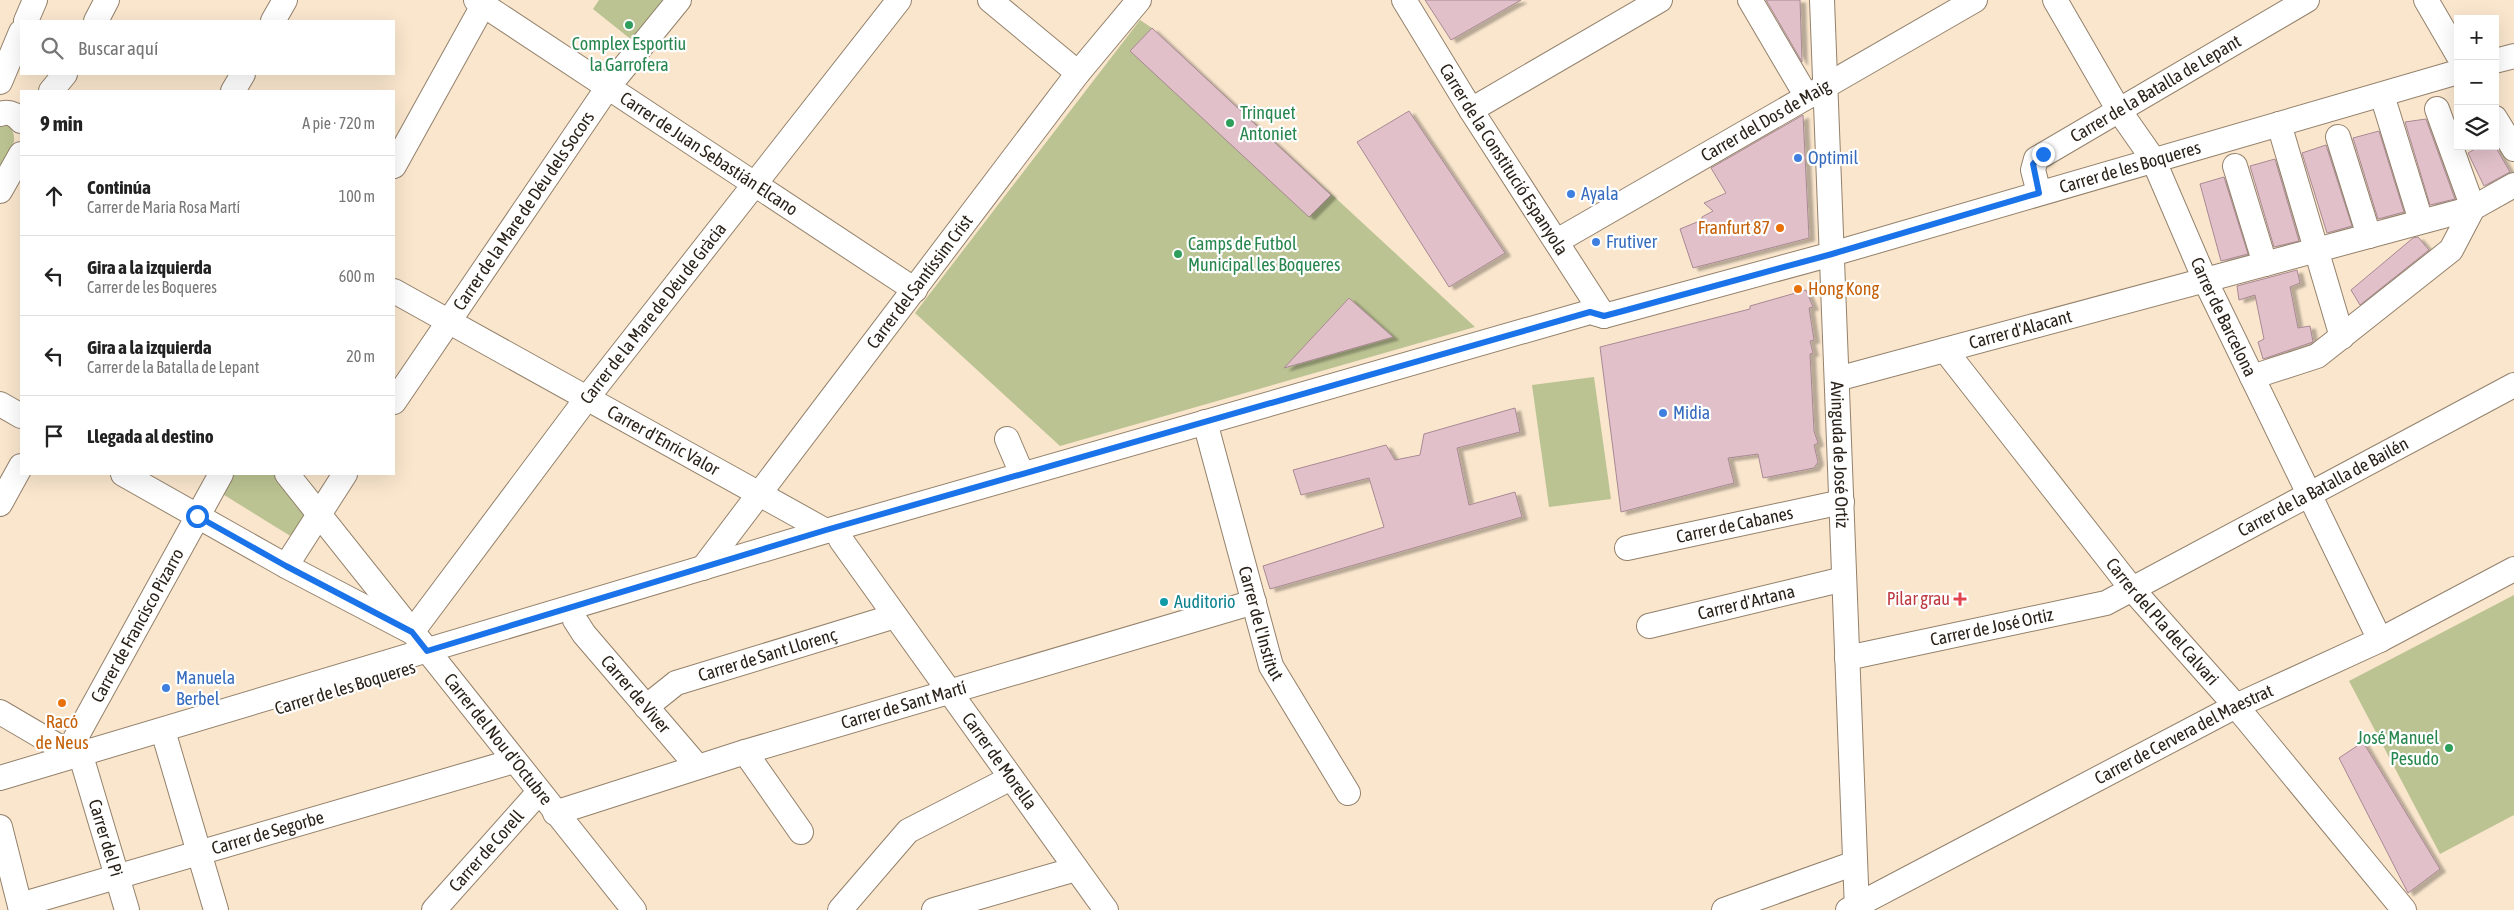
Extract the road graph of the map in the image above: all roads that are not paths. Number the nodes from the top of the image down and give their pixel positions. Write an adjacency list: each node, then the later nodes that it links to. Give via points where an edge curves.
1 (35, 0): 17 (street)
2 (107, 0): 18 (street)
3 (285, 0): 19 (street)
4 (679, 0): 30 (street, Carrer de la Mare de Déu dels Socors)
5 (899, 0): 48 (street, Carrer de la Mare de Déu de Gràcia)
6 (990, 0): 24 (street)
7 (1140, 0): 24 (street, Carrer del Santíssim Crist)
8 (1404, 0): 38 (street, Carrer de la Constitució Espanyola)
9 (1660, 0): 38 (street)
10 (1750, 0): 34 (street)
11 (1822, 0): 34 (street, Avinguda de José Ortiz)
12 (1975, 0): 34 (street, Carrer del Dos de Maig)
13 (2055, 0): 36 (street, Carrer de Barcelona)
14 (2307, 0): 36 (street, Carrer de la Batalla de Lepant)
15 (2426, 0): 21 (street)
16 (482, 2): 30 (street, Carrer de Juan Sebastián Elcano); 45 (street)
17 (26, 20)
18 (97, 20)
19 (274, 20)
20 (20, 34): 29 (street)
21 (2454, 48)
22 (2514, 56): 23 (street)
23 (2499, 60)
24 (1078, 73): 59 (street, Carrer del Santíssim Crist)
25 (2454, 73): 35 (street, Carrer de les Boqueres)
26 (65, 75): 31 (street)
27 (66, 75): 32 (street)
28 (242, 75): 33 (street)
29 (0, 82)
30 (608, 88): 48 (street, Carrer de Juan Sebastián Elcano); 62 (street, Carrer de la Mare de Déu dels Socors)
31 (52, 90)
32 (63, 90)
33 (234, 90)
34 (1816, 92): 54 (street, Carrer del Dos de Maig); 56 (street, Avinguda de José Ortiz)
35 (2382, 95): 39 (street, Carrer de les Boqueres); 52 (street)
36 (2118, 109): 44 (street, Carrer de Barcelona); 50 (street, Carrer de la Batalla de Lepant, via 2036,159 2032,170)
37 (2437, 109): 51 (street)
38 (1471, 110): 54 (street, Carrer de la Constitució Espanyola)
39 (2279, 124): 44 (street, Carrer de les Boqueres); 55 (street)
40 (2499, 125): 42 (street)
41 (2338, 137): 53 (street)
42 (2514, 149)
43 (20, 156): 47 (street)
44 (2153, 159): 50 (street, Carrer de les Boqueres); 58 (street, Carrer de Barcelona)
45 (395, 164)
46 (2235, 166): 57 (street)
47 (2, 184)
48 (755, 184): 59 (street, Carrer de Juan Sebastián Elcano); 68 (street, Carrer de la Mare de Déu de Gràcia)
49 (2514, 185): 51 (street)
50 (2039, 193): 56 (street, Carrer de les Boqueres)
51 (2473, 208): 52 (street); 63 (street, via 2451,250)
52 (2421, 222): 53 (street)
53 (2369, 236): 55 (street)
54 (1557, 242): 61 (street, Carrer de la Constitució Espanyola)
55 (2315, 250): 57 (street); 63 (street)
56 (1832, 254): 61 (street, Carrer de les Boqueres); 66 (street, Avinguda de José Ortiz)
57 (2265, 264): 58 (street)
58 (2205, 280): 64 (street, Carrer d'Alacant); 65 (street, Carrer de Barcelona)
59 (915, 290): 80 (street, Carrer del Santíssim Crist)
60 (395, 292): 62 (street, Carrer d'Enric Valor)
61 (1604, 316): 72 (street, Carrer de les Boqueres, via 1594,326)
62 (449, 321): 68 (street, Carrer d'Enric Valor); 69 (street, Carrer de la Mare de Déu dels Socors)
63 (2342, 337): 65 (street, via 2317,356)
64 (1944, 350): 66 (street, Carrer d'Alacant); 92 (street, Carrer del Pla del Calvari)
65 (2252, 376): 81 (street, Carrer de Barcelona)
66 (1837, 380): 82 (street, Avinguda de José Ortiz)
67 (2514, 385): 81 (street, Carrer de la Batalla de Bailén)
68 (587, 398): 80 (street, Carrer d'Enric Valor); 97 (street, Carrer de la Mare de Déu de Gràcia)
69 (395, 401)
70 (0, 404): 71 (street)
71 (20, 415)
72 (1207, 430): 75 (street, Carrer de les Boqueres); 86 (street, Carrer de les Boqueres); 93 (street, Carrer de l'Institut)
73 (1007, 439): 75 (street)
74 (20, 468): 83 (street)
75 (1022, 474): 86 (street, Carrer de les Boqueres)
76 (125, 475): 85 (street)
77 (220, 475): 85 (street, Carrer de Francisco Pizarro)
78 (288, 475): 84 (street, Carrer del Nou d'Octubre)
79 (344, 475): 84 (street)
80 (761, 494): 86 (street, Carrer d'Enric Valor); 89 (street, Carrer del Santíssim Crist)
81 (2310, 494): 92 (street, Carrer de la Batalla de Bailén); 98 (street, Carrer de Barcelona)
82 (1842, 502): 87 (street, Carrer de Cabanes); 91 (street, Avinguda de José Ortiz)
83 (0, 504)
84 (318, 513): 88 (street); 97 (street, Carrer del Nou d'Octubre)
85 (197, 516): 88 (street); 107 (street, Carrer de Francisco Pizarro)
86 (833, 535): 89 (street, Carrer de les Boqueres); 94 (street, Carrer de Morella); 95 (street, Carrer de les Boqueres)
87 (1627, 548)
88 (286, 566): 97 (street)
89 (703, 568): 99 (street, Carrer de les Boqueres)
90 (2514, 568): 98 (street, Carrer de Cervera del Maestrat)
91 (1844, 579): 96 (street, Carrer d'Artana); 100 (street, Avinguda de José Ortiz)
92 (2132, 589): 100 (street, Carrer de José Ortiz, via 2106,603); 102 (street, Carrer del Pla del Calvari)
93 (1254, 602): 101 (street, Carrer de Sant Martí); 114 (street, Carrer de l'Institut, via 1271,666)
94 (895, 616): 101 (street, Carrer de Morella); 103 (street, Carrer de Sant Llorenç, via 676,683)
95 (575, 620): 99 (street, Carrer de les Boqueres); 103 (street, Carrer de Viver)
96 (1649, 626)
97 (412, 632): 99 (street, Carrer del Nou d'Octubre)
98 (2380, 640): 102 (street, Carrer de Cervera del Maestrat)
99 (431, 656): 105 (street, Carrer de les Boqueres); 107 (street, Carrer de les Boqueres); 108 (street, Carrer del Nou d'Octubre)
100 (1847, 658): 119 (street, Avinguda de José Ortiz)
101 (950, 692): 106 (street, Carrer de Sant Martí); 111 (street, Carrer de Morella)
102 (2236, 706): 123 (street, Carrer de Cervera del Maestrat); 132 (street, Carrer del Pla del Calvari)
103 (646, 707): 109 (street, Carrer de Viver)
104 (0, 712): 107 (street)
105 (166, 741): 107 (street, Carrer de les Boqueres); 118 (street)
106 (745, 752): 109 (street, Carrer de Sant Martí); 117 (street)
107 (76, 757): 110 (street, Carrer de les Boqueres); 112 (street, Carrer de les Boqueres); 121 (street, Carrer del Pi)
108 (514, 761): 113 (street, Carrer del Nou d'Octubre); 118 (street, Carrer de Segorbe)
109 (698, 766): 115 (street, Carrer de Sant Martí)
110 (0, 778)
111 (1011, 778): 120 (street, Carrer de Morella); 128 (street, via 908,831)
112 (0, 791)
113 (539, 792): 115 (street, Carrer del Nou d'Octubre); 126 (street, Carrer de Corell)
114 (1348, 793)
115 (556, 813): 127 (street, Carrer del Nou d'Octubre)
116 (0, 827): 122 (street)
117 (801, 832)
118 (199, 854): 121 (street, Carrer de Segorbe); 125 (street)
119 (1855, 863): 123 (street, Avinguda de José Ortiz); 131 (street)
120 (1076, 869): 129 (street); 130 (street, Carrer de Morella)
121 (118, 877): 122 (street, Carrer de Segorbe); 124 (street, Carrer del Pi)
122 (21, 907)
123 (1854, 909)
124 (127, 910)
125 (216, 910)
126 (434, 910)
127 (634, 910)
128 (840, 910)
129 (934, 910)
130 (1106, 910)
131 (1724, 910)
132 (2404, 910)

